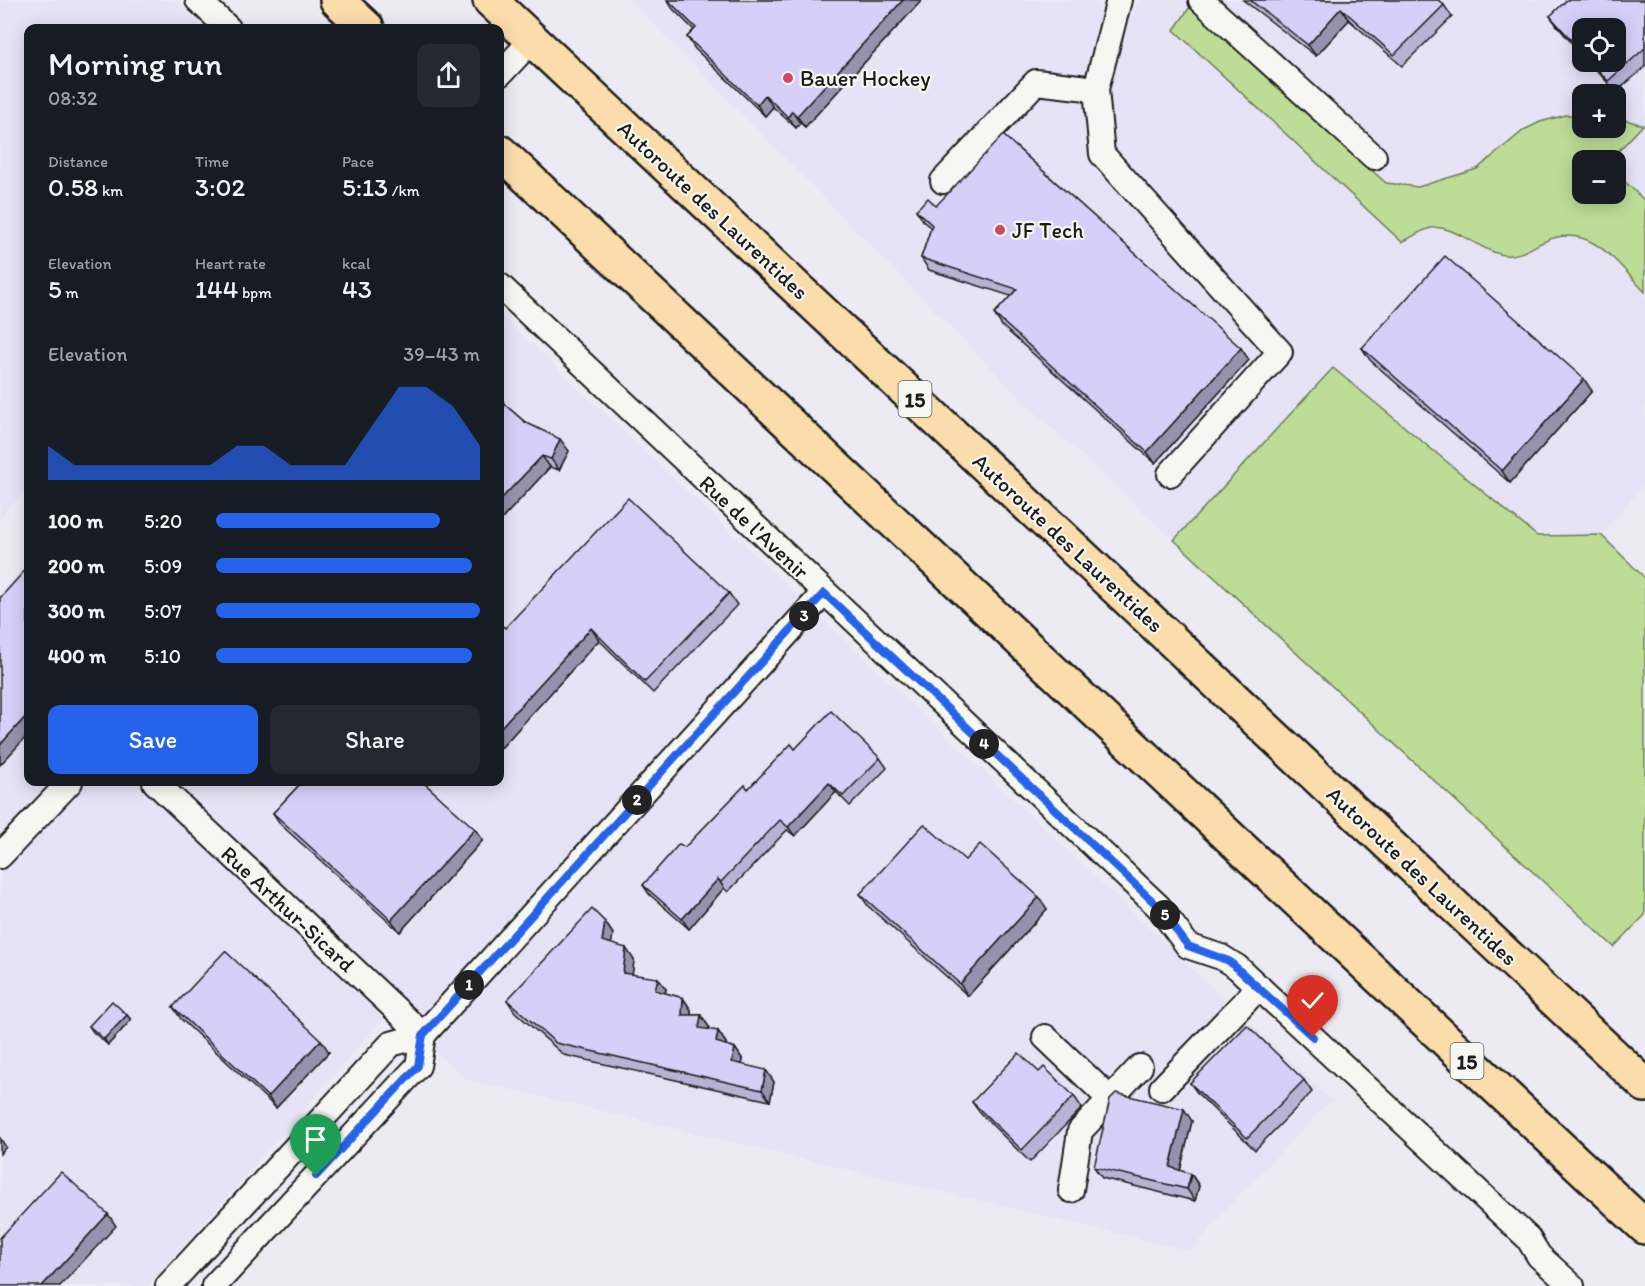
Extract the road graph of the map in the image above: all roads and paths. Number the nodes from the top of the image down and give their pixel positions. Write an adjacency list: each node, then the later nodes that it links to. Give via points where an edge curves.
1 (198, 0): 6 (street)
2 (337, 0): 7 (highway)
3 (490, 0): 8 (highway, Autoroute des Laurentides / 15)
4 (1119, 0): 10 (street)
5 (1201, 0): 12 (street)
6 (224, 24)
7 (363, 24)
8 (532, 40): 9 (street); 24 (highway, Autoroute des Laurentides / 15)
9 (504, 70)
10 (1096, 89): 13 (street, via 1036,82); 15 (street, via 1102,154 1280,352)
11 (504, 156): 28 (highway, 15)
12 (1374, 157)
13 (943, 181)
14 (504, 290): 16 (street, Rue de l'Avenir)
15 (1170, 474)
16 (824, 593): 20 (street, Rue de l'Avenir, via 1159,907 1188,946 1229,961); 21 (street)
17 (66, 786): 19 (street)
18 (160, 786): 21 (street, Rue Arthur-Sicard)
19 (0, 856)
20 (1259, 987): 25 (street); 31 (street, via 1528,1238 1539,1256)
21 (423, 1035): 29 (street, via 391,1044); 30 (street, via 418,1066)
22 (1045, 1037): 26 (street)
23 (1140, 1067): 26 (street)
24 (1645, 1085)
25 (1162, 1088)
26 (1110, 1099): 27 (street, via 1080,1131)
27 (1071, 1190)
28 (1645, 1227)
29 (168, 1286)
30 (214, 1286)
31 (1572, 1286)

